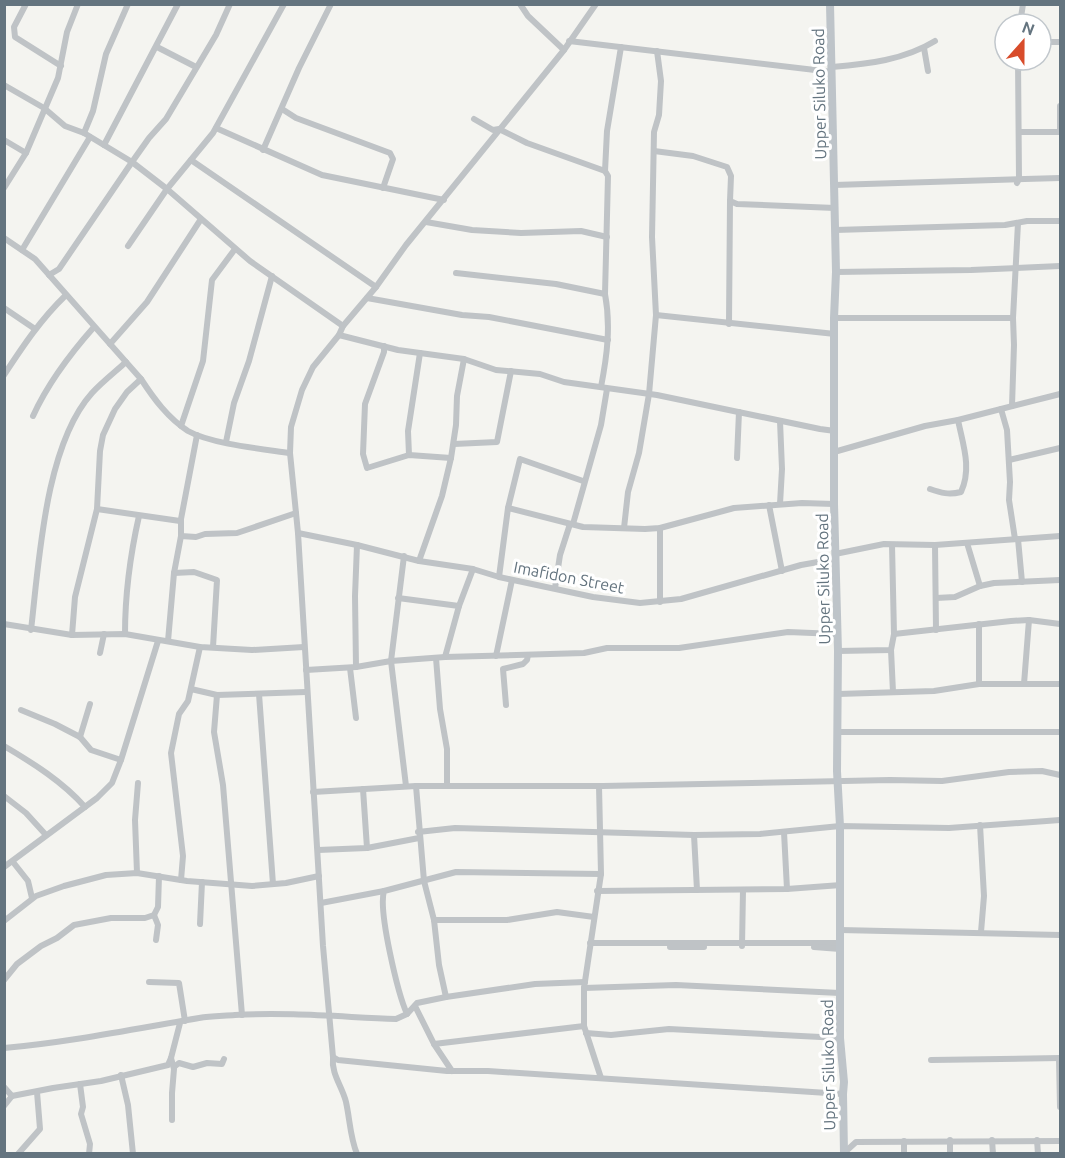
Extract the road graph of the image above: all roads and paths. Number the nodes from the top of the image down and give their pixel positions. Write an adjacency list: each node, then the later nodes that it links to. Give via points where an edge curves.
1 (26, 4): 12 (street)
2 (78, 4): 19 (street, via 67,32)
3 (128, 4): 32 (street, via 106,54)
4 (178, 4): 16 (street)
5 (230, 4): 20 (street)
6 (284, 4): 28 (street)
7 (331, 4): 35 (street)
8 (520, 4): 17 (street)
9 (596, 4): 13 (street)
10 (830, 4): 21 (main road, Upper Siluko Road)
11 (4, 30): 12 (street)
12 (13, 35): 19 (street)
13 (569, 41): 15 (street); 17 (street)
14 (934, 41): 21 (street, via 924,50)
15 (621, 46): 18 (street); 40 (street, via 607,131)
16 (157, 47): 20 (street); 34 (street)
17 (564, 50): 29 (street)
18 (657, 51): 21 (street); 36 (street, via 661,81)
19 (62, 66): 25 (street)
20 (196, 67): 39 (street, via 166,119)
21 (832, 69): 43 (main road, Upper Siluko Road)
22 (1018, 72): 30 (street)
23 (4, 85): 25 (street)
24 (1060, 106): 31 (street)
25 (44, 108): 32 (street, via 65,126); 37 (street)
26 (282, 109): 45 (street, via 296,118 390,153 393,159)
27 (474, 119): 29 (street, via 493,130)
28 (216, 128): 35 (street); 38 (street)
29 (499, 129): 40 (street); 47 (street)
30 (1020, 132): 31 (street); 42 (street)
31 (1060, 132)
32 (87, 135): 34 (street); 58 (street)
33 (4, 140): 37 (street)
34 (104, 145): 39 (street)
35 (263, 150): 45 (street, via 322,175)
36 (654, 151): 48 (street, via 693,156 727,167 731,176); 71 (street, via 652,237)
37 (26, 153): 44 (street)
38 (191, 160): 46 (street); 66 (street)
39 (132, 162): 46 (street); 64 (street, via 59,269)
40 (605, 171): 55 (street)
41 (1060, 178): 42 (street)
42 (1018, 181): 43 (street)
43 (834, 185): 49 (main road, Upper Siluko Road)
44 (4, 188)
45 (383, 188): 47 (street)
46 (167, 189): 50 (street); 57 (street)
47 (444, 200): 52 (street)
48 (730, 201): 49 (street); 74 (street)
49 (835, 208): 54 (main road, Upper Siluko Road)
50 (201, 219): 59 (street); 81 (street, via 147,302)
51 (1060, 221): 53 (street)
52 (426, 222): 55 (street, via 472,230 581,231); 66 (street)
53 (1018, 222): 54 (street); 61 (street)
54 (835, 230): 62 (main road, Upper Siluko Road)
55 (607, 237): 67 (street)
56 (4, 238): 58 (street)
57 (128, 246)
58 (22, 249): 64 (street)
59 (235, 249): 65 (street); 98 (street, via 212,280 203,361)
60 (1060, 266): 61 (street)
61 (1016, 268): 62 (street); 73 (street)
62 (836, 272): 72 (main road, Upper Siluko Road)
63 (456, 273): 67 (street, via 556,284)
64 (49, 275): 68 (street)
65 (272, 276): 75 (street); 101 (street)
66 (376, 287): 69 (street)
67 (605, 294): 80 (street)
68 (66, 295): 76 (street); 77 (street)
69 (367, 298): 75 (street); 80 (street)
70 (4, 308): 77 (street)
71 (656, 315): 74 (street); 90 (street)
72 (834, 318): 73 (street); 78 (main road, Upper Siluko Road)
73 (1013, 318): 92 (street)
74 (729, 324): 78 (street)
75 (343, 326): 79 (street)
76 (94, 327): 81 (street); 95 (street, via 69,355)
77 (35, 329): 87 (street)
78 (835, 334): 99 (main road, Upper Siluko Road)
79 (339, 335): 82 (street); 105 (street, via 313,367 302,390 291,427)
80 (608, 340): 89 (street)
81 (111, 344): 85 (street)
82 (384, 346): 83 (street); 106 (street, via 365,404 365,464 367,468)
83 (420, 354): 84 (street); 106 (street, via 408,431)
84 (464, 359): 86 (street); 102 (street)
85 (126, 363): 88 (street); 151 (street, via 91,393 66,437 49,494)
86 (511, 371): 89 (street); 102 (street, via 497,442)
87 (4, 375)
88 (141, 379): 98 (street); 116 (street, via 115,409 103,435)
89 (604, 388): 90 (street); 120 (street, via 601,425)
90 (649, 394): 94 (street); 121 (street)
91 (1060, 394): 92 (street)
92 (1012, 406): 93 (street)
93 (1001, 409): 96 (street); 109 (street)
94 (740, 412): 97 (street); 108 (street)
95 (33, 416)
96 (958, 420): 104 (street); 111 (street, via 967,460 964,485 957,493 942,494)
97 (780, 421): 99 (street); 112 (street)
98 (181, 426): 100 (street)
99 (835, 430): 104 (main road, Upper Siluko Road)
100 (197, 435): 101 (street); 119 (street)
101 (226, 442): 105 (street)
102 (453, 444): 107 (street)
103 (1060, 448): 109 (street)
104 (834, 452): 113 (main road, Upper Siluko Road)
105 (290, 453): 117 (street)
106 (409, 455): 107 (street)
107 (451, 458): 133 (street)
108 (737, 458)
109 (1009, 460): 126 (street, via 1009,500)
110 (583, 481): 115 (street, via 520,459)
111 (930, 489)
112 (780, 504): 113 (street); 114 (street)
113 (834, 504): 132 (main road, Upper Siluko Road)
114 (769, 505): 122 (street, via 714,512); 135 (street)
115 (508, 508): 120 (street); 137 (street)
116 (97, 509): 118 (street); 157 (street, via 75,597)
117 (296, 513): 123 (street); 124 (street, via 237,533)
118 (139, 516): 119 (street); 154 (street, via 125,594)
119 (180, 521): 124 (street)
120 (572, 524): 121 (street); 142 (street, via 560,555)
121 (624, 528): 122 (street)
122 (660, 528): 145 (street)
123 (298, 533): 128 (street, Imafidon Street); 162 (street)
124 (181, 536): 136 (street)
125 (1060, 536): 126 (street, Imafidon Street)
126 (1016, 539): 127 (street, Imafidon Street); 140 (street)
127 (967, 543): 130 (street, Imafidon Street); 141 (street)
128 (357, 544): 131 (street, Imafidon Street); 171 (street)
129 (892, 545): 130 (street, Imafidon Street); 132 (street, Imafidon Street, via 868,546); 156 (street)
130 (935, 545): 144 (street)
131 (404, 556): 133 (street, Imafidon Street); 143 (street)
132 (836, 556): 135 (street, Imafidon Street); 155 (main road, Upper Siluko Road)
133 (419, 561): 134 (street, Imafidon Street)
134 (473, 569): 137 (street, Imafidon Street); 146 (street)
135 (782, 571): 145 (street, Imafidon Street)
136 (174, 573): 159 (street); 160 (street, via 194,572 217,580)
137 (499, 577): 138 (street, Imafidon Street)
138 (512, 580): 142 (street, Imafidon Street); 167 (street)
139 (1060, 580): 140 (street)
140 (1022, 582): 141 (street)
141 (980, 586): 144 (street, via 955,597)
142 (555, 588): 145 (street, Imafidon Street, via 593,597)
143 (398, 598): 146 (street); 170 (street)
144 (936, 598): 152 (street)
145 (660, 602)
146 (459, 606): 168 (street)
147 (1029, 620): 149 (street); 150 (street); 174 (street)
148 (4, 624): 151 (street)
149 (979, 624): 152 (street); 173 (street)
150 (1060, 624)
151 (31, 630): 157 (street)
152 (936, 630): 156 (street)
153 (104, 634): 154 (street); 157 (street); 165 (street)
154 (125, 634): 158 (street)
155 (837, 634): 164 (main road, Upper Siluko Road); 166 (street, via 788,632 687,648 607,648)
156 (894, 634): 163 (street)
157 (72, 635)
158 (158, 641): 159 (street); 190 (street)
159 (168, 641): 161 (street)
160 (213, 646): 161 (street); 162 (street, via 252,650)
161 (200, 647): 176 (street)
162 (304, 647): 172 (street)
163 (891, 650): 164 (street); 178 (street)
164 (838, 651): 181 (main road, Upper Siluko Road)
165 (100, 654)
166 (528, 655): 167 (street); 183 (street, via 524,664 503,669)
167 (496, 656): 168 (street)
168 (445, 657): 169 (street)
169 (436, 658): 170 (street); 196 (street, via 447,749)
170 (391, 661): 171 (street); 194 (street)
171 (353, 668): 172 (street); 185 (street)
172 (306, 670): 177 (street)
173 (979, 684): 174 (street); 178 (street)
174 (1024, 684): 175 (street)
175 (1060, 684)
176 (191, 689): 179 (street); 219 (street, via 179,714 171,753 183,856)
177 (306, 692): 180 (street); 199 (street)
178 (893, 692): 181 (street)
179 (217, 694): 180 (street); 222 (street, via 214,732 223,785)
180 (259, 694): 223 (street)
181 (838, 694): 186 (main road, Upper Siluko Road)
182 (90, 704): 188 (street)
183 (506, 705)
184 (21, 710): 188 (street)
185 (356, 718)
186 (838, 732): 187 (street); 192 (main road, Upper Siluko Road)
187 (1060, 732)
188 (80, 737): 190 (street, via 91,750)
189 (4, 746): 201 (street, via 58,782)
190 (122, 760): 201 (street, via 108,788)
191 (1060, 775): 192 (street, via 1009,771 942,781)
192 (837, 781): 197 (street); 204 (main road, Upper Siluko Road)
193 (138, 783): 214 (street)
194 (406, 786): 195 (street); 198 (street)
195 (416, 786): 196 (street); 208 (street)
196 (447, 786): 197 (street)
197 (599, 786): 205 (street)
198 (363, 789): 199 (street); 210 (street)
199 (313, 792): 211 (street)
200 (4, 796): 207 (street)
201 (85, 807): 207 (street)
202 (1060, 820): 203 (street)
203 (980, 825): 204 (street); 239 (street, via 984,896)
204 (840, 826): 206 (street); 224 (main road, Upper Siluko Road)
205 (600, 831): 208 (street, via 455,828); 209 (street); 215 (street)
206 (784, 832): 209 (street); 225 (street)
207 (46, 835): 212 (street)
208 (419, 835): 210 (street); 220 (street)
209 (694, 835): 226 (street)
210 (367, 848): 211 (street)
211 (318, 850): 217 (street)
212 (12, 862): 213 (street); 218 (street)
213 (4, 867)
214 (137, 873): 216 (street); 230 (street, via 106,875)
215 (601, 874): 220 (street, via 456,872); 229 (street)
216 (159, 876): 219 (street); 233 (street)
217 (319, 876): 223 (street); 232 (street)
218 (26, 879): 230 (street); 231 (street)
219 (181, 880): 221 (street)
220 (424, 881): 228 (street); 235 (street)
221 (202, 882): 222 (street); 237 (street)
222 (230, 884): 223 (street); 254 (street)
223 (273, 884)
224 (841, 885): 225 (street); 238 (main road, Upper Siluko Road)
225 (787, 889): 227 (street)
226 (697, 890): 227 (street); 229 (street)
227 (744, 890): 243 (street)
228 (384, 891): 232 (street); 253 (street, via 388,940 398,992)
229 (597, 891): 234 (street)
230 (45, 893): 231 (street)
231 (32, 898): 236 (street)
232 (321, 903): 252 (street)
233 (154, 915): 241 (street, via 158,925); 246 (street, via 74,925 17,964)
234 (594, 917): 235 (street, via 557,912 507,920); 242 (street)
235 (434, 920): 250 (street)
236 (4, 921)
237 (200, 924)
238 (840, 930): 239 (street); 245 (main road, Upper Siluko Road)
239 (981, 932): 240 (street)
240 (1060, 935)
241 (156, 940)
242 (590, 943): 243 (street); 248 (street)
243 (743, 944): 244 (street); 245 (street)
244 (656, 946)
245 (840, 946): 249 (main road, Upper Siluko Road)
246 (4, 980)
247 (149, 982): 255 (street, via 179,983)
248 (584, 985): 249 (street); 250 (street, via 535,984); 256 (street)
249 (840, 993): 257 (main road, Upper Siluko Road)
250 (446, 997): 251 (street)
251 (415, 1006): 253 (street); 258 (street)
252 (328, 1014): 253 (street, via 396,1019); 254 (street); 260 (street)
253 (407, 1014)
254 (242, 1015): 255 (street, via 199,1017)
255 (183, 1022): 259 (street); 261 (street)
256 (585, 1029): 257 (street, via 611,1035 669,1029); 258 (street); 268 (street)
257 (840, 1038): 272 (main road, Upper Siluko Road)
258 (434, 1044): 266 (street)
259 (4, 1048)
260 (333, 1057): 266 (street); 288 (street)
261 (171, 1058): 265 (street); 267 (street, via 164,1066)
262 (1060, 1058): 264 (street); 275 (street)
263 (224, 1059): 265 (street, via 222,1064 193,1067 179,1063)
264 (931, 1060)
265 (174, 1068): 276 (street)
266 (452, 1071): 268 (street)
267 (121, 1075): 269 (street); 287 (street)
268 (601, 1078): 272 (street)
269 (80, 1084): 271 (street); 286 (street)
270 (4, 1087): 273 (street)
271 (38, 1092): 273 (street); 285 (street, via 40,1130)
272 (843, 1094): 277 (main road, Upper Siluko Road)
273 (12, 1096): 274 (street)
274 (4, 1106)
275 (1060, 1107)
276 (172, 1120)
277 (844, 1132): 283 (street); 284 (main road, Upper Siluko Road)
278 (950, 1140): 279 (street); 281 (street); 290 (street)
279 (992, 1140): 280 (street); 291 (street)
280 (1037, 1140): 282 (street); 292 (street)
281 (904, 1141): 283 (street); 289 (street)
282 (1060, 1141)
283 (856, 1142): 284 (street)
284 (844, 1153)
285 (18, 1154)
286 (89, 1154)
287 (133, 1154)
288 (357, 1154)
289 (904, 1154)
290 (950, 1154)
291 (993, 1154)
292 (1038, 1154)

